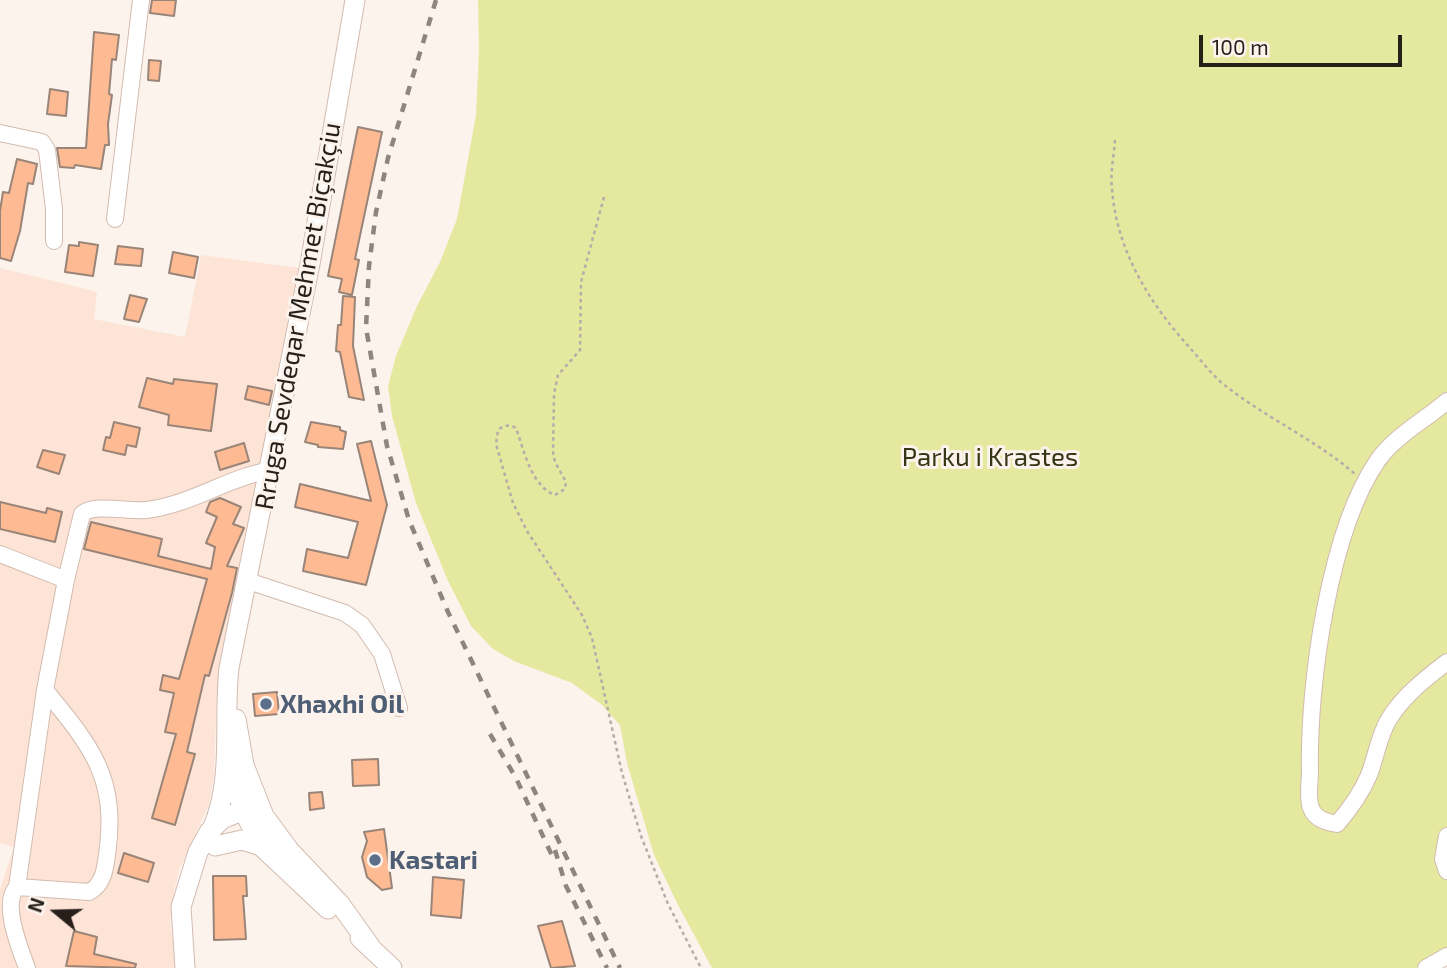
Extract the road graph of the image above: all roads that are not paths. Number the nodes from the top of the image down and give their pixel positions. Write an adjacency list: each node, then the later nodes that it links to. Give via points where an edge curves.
1 (141, 0): 4 (street)
2 (355, 0): 7 (main road, Rruga Sevdeqar Mehmet Biçakçiu)
3 (0, 134): 5 (street, via 42,142 47,150)
4 (115, 219)
5 (54, 241)
6 (1447, 401): 12 (street, via 1379,459 1346,526 1314,684 1311,808 1321,820 1336,824 1350,810 1369,775 1388,720 1403,700)
7 (270, 470): 9 (street, via 162,508 88,509 79,520); 10 (main road, Rruga Sevdeqar Mehmet Biçakçiu)
8 (0, 554): 9 (street)
9 (66, 579): 13 (street)
10 (248, 581): 11 (main road, Rruga Sevdeqar Mehmet Biçakçiu); 14 (street, via 345,613 362,625 382,654)
11 (237, 631): 15 (main road, via 226,693); 16 (main road, via 235,718)
12 (1447, 662)
13 (45, 690): 21 (street); 21 (street, via 83,735 106,783 111,825 108,847 103,877 89,892)
14 (399, 708)
15 (226, 740): 16 (main road, via 231,769); 17 (main road, via 225,784)
16 (253, 813): 17 (main road, via 222,819); 19 (main road); 22 (main road, via 340,904)
17 (214, 836): 19 (main road, via 261,846); 25 (main road, via 198,852 181,907)
18 (1447, 836): 20 (street, via 1443,859)
19 (271, 856): 22 (main road)
20 (1447, 871)
21 (17, 887): 24 (street, via 10,903)
22 (370, 946): 26 (main road)
23 (1447, 956): 27 (street)
24 (27, 968)
25 (185, 968)
26 (392, 968)
27 (1426, 968)

